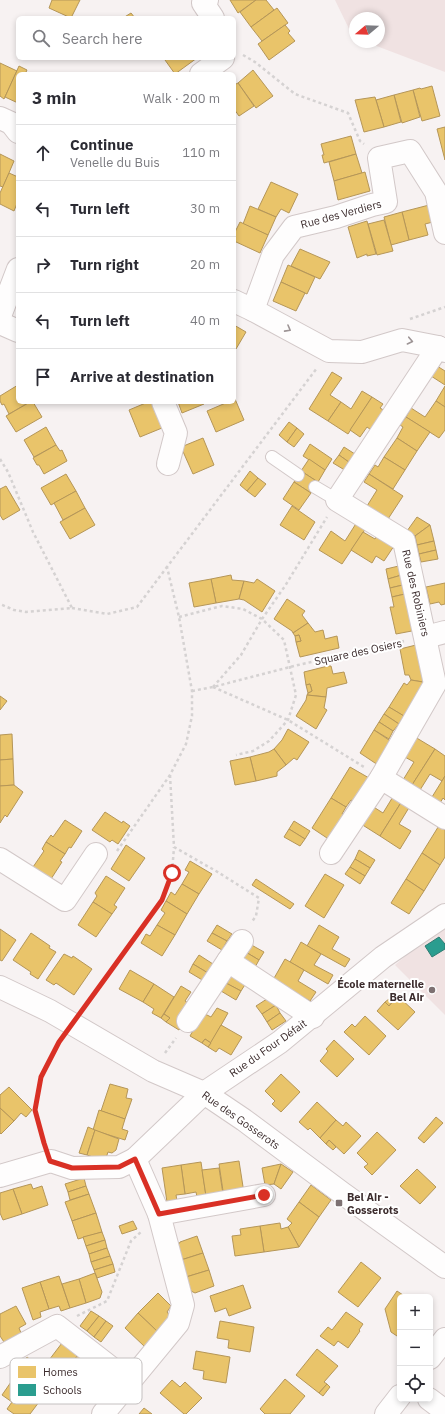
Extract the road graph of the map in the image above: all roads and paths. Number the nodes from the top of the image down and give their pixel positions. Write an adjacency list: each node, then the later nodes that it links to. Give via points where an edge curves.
1 (207, 0): 2 (street, via 203,3)
2 (212, 16)
3 (236, 57): 8 (path, via 255,62 295,94 348,113 360,141)
4 (224, 60): 5 (street)
5 (204, 72)
6 (0, 118): 7 (street, via 11,123)
7 (16, 129)
8 (379, 158): 9 (street, via 410,151 436,192); 13 (street, Rue des Verdiers, via 386,202 294,227 273,255)
9 (445, 233)
10 (16, 274): 14 (street)
11 (236, 302): 13 (street)
12 (445, 307): 15 (path)
13 (253, 310): 19 (street, one-way to 19)
14 (0, 316)
15 (404, 321)
16 (0, 323): 17 (street)
17 (16, 330)
18 (441, 349): 19 (street, one-way to 18, via 362,352 402,340); 26 (street)
19 (329, 351): 27 (path)
20 (164, 404): 23 (street, via 176,433)
21 (272, 457): 24 (lane)
22 (0, 459): 29 (path, via 8,472 32,532)
23 (168, 464)
24 (298, 475)
25 (314, 487): 26 (lane)
26 (337, 500): 31 (path); 32 (street, Rue des Robiniers, via 404,541)
27 (167, 567): 29 (path, via 137,608 107,614); 30 (path)
28 (0, 604): 29 (path, via 26,612)
29 (72, 608)
30 (179, 617): 31 (path, via 222,606 243,609); 35 (path)
31 (262, 619): 33 (path, via 284,640); 34 (path, via 241,655)
32 (435, 634): 33 (path, Square des Osiers); 39 (street, Rue des Robiniers, via 435,684)
33 (291, 667): 34 (path, Square des Osiers); 36 (path, via 296,695)
34 (213, 687): 35 (path, Square des Osiers); 36 (path)
35 (192, 691): 38 (path, via 192,716 186,744)
36 (288, 720): 37 (path, via 269,741 253,751); 39 (path)
37 (236, 755)
38 (170, 775): 41 (path); 43 (path, via 112,860)
39 (381, 778): 40 (street); 42 (street, Rue des Robiniers)
40 (445, 818)
41 (174, 847): 46 (path, via 259,898 256,916); 51 (path, via 172,873 162,900)
42 (331, 853)
43 (96, 854): 44 (street, via 66,900)
44 (0, 859)
45 (445, 915): 49 (street, Rue du Four Défait, via 383,957)
46 (242, 940): 47 (street)
47 (228, 961): 49 (street); 50 (street)
48 (0, 987): 51 (street, Rue des Gosserots, via 50,1011)
49 (313, 1017): 53 (street, Rue du Four Défait)
50 (188, 1021): 52 (path)
51 (71, 1025): 52 (street, Rue des Gosserots); 55 (path, via 41,1077 35,1110)
52 (153, 1071): 53 (street, Rue des Gosserots)
53 (204, 1093): 54 (street, Rue du Four Défait); 59 (street, Rue des Gosserots)
54 (135, 1159): 55 (street, Rue du Four Défait, via 119,1167 72,1168); 58 (street)
55 (50, 1161): 56 (street)
56 (0, 1176)
57 (264, 1195): 58 (street)
58 (159, 1214): 60 (path, via 131,1241 107,1300); 65 (street, via 183,1305 178,1323)
59 (445, 1267)
60 (57, 1326): 63 (street); 64 (street)
61 (445, 1339): 62 (street)
62 (433, 1354)
63 (0, 1357)
64 (98, 1358)
65 (142, 1365)
66 (397, 1400): 71 (street)
67 (432, 1402): 69 (street)
68 (111, 1404): 70 (street)
69 (445, 1411)
70 (103, 1414)
71 (386, 1414)

